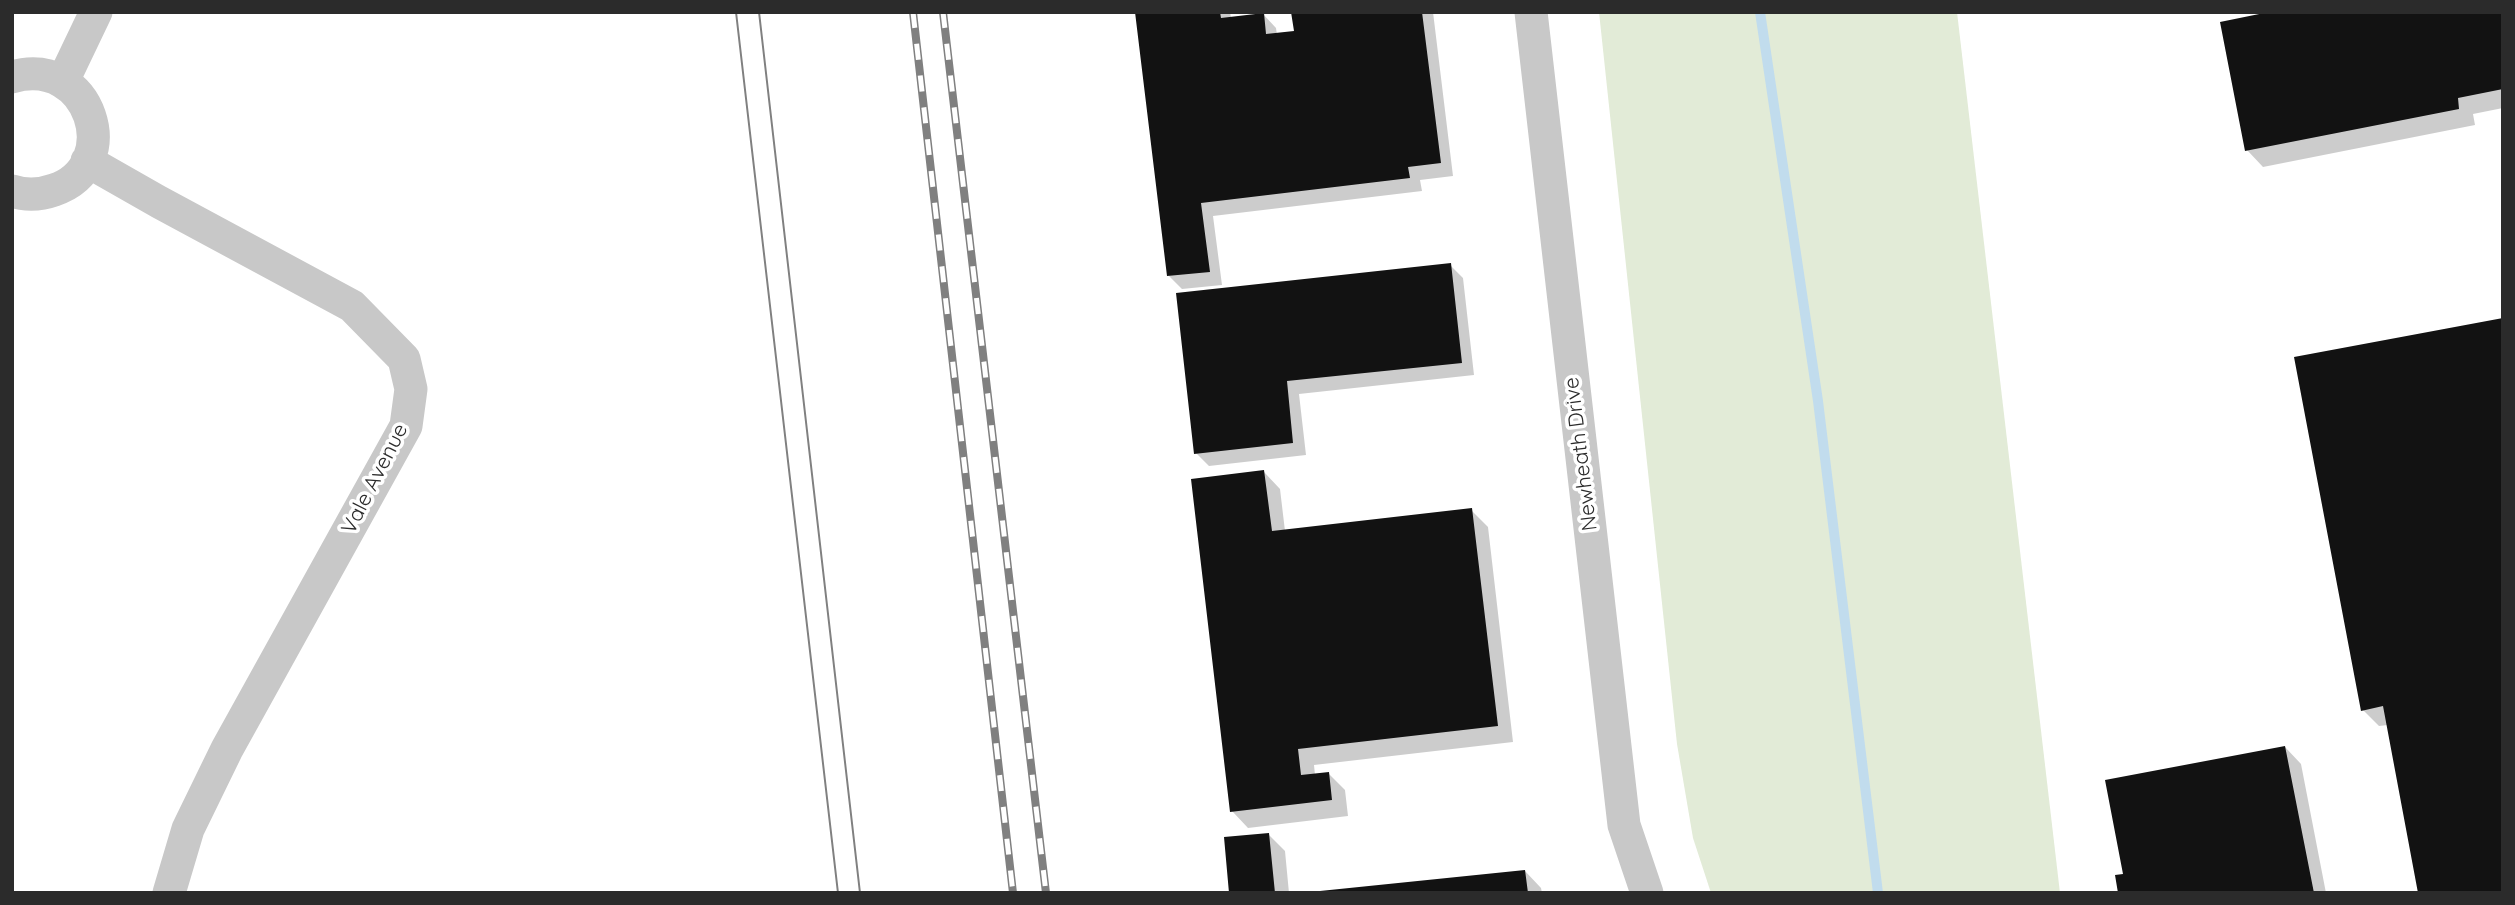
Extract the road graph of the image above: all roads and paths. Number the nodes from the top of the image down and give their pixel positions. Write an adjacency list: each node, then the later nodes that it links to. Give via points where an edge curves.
1 (96, 12): 4 (street)
2 (1531, 12): 8 (street, Newheath Drive, via 1624,825)
3 (12, 77): 4 (street, via 45,74)
4 (63, 81): 5 (street, via 88,108 93,144)
5 (87, 161): 6 (street, via 76,177 60,188 41,194); 7 (street, Vale Avenue, via 352,306 404,359 411,389 406,426 227,749 188,830)
6 (12, 191)
7 (169, 893)
8 (1647, 893)

